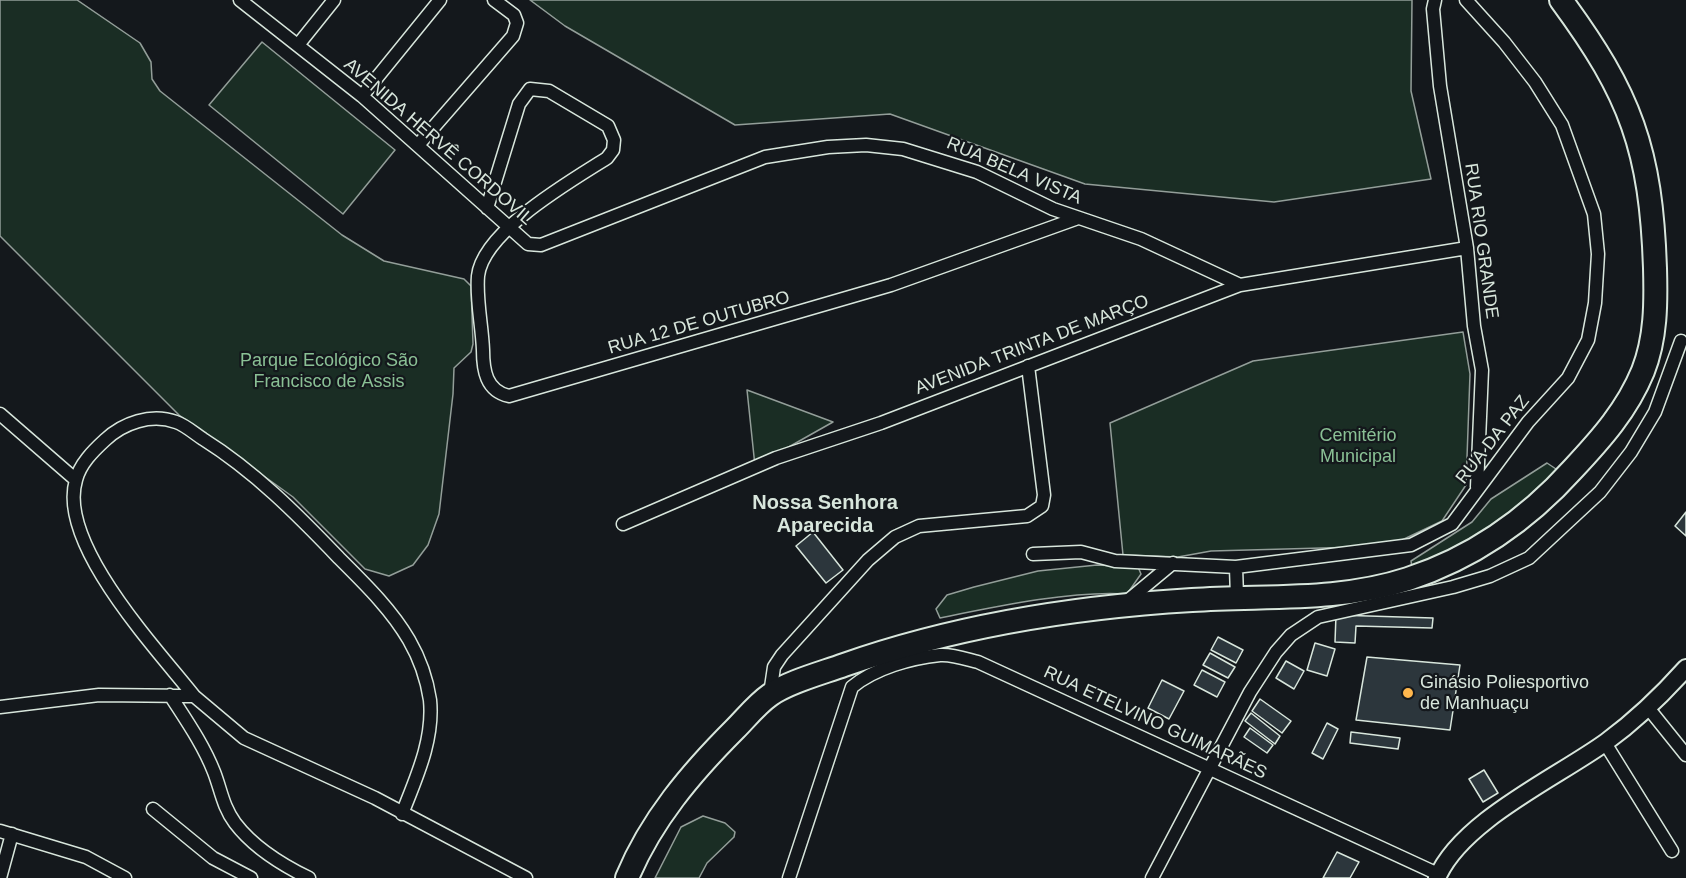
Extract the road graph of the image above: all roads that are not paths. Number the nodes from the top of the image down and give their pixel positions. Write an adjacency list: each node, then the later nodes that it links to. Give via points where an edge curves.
1 (240, 0): 8 (street, AVENIDA HERVÊ CORDOVIL)
2 (334, 0): 8 (street)
3 (440, 0): 9 (street)
4 (494, 0): 10 (street, via 518,22 513,36)
5 (1435, 0): 15 (street, RUA RIO GRANDE, via 1440,86)
6 (1466, 0): 21 (street, RUA DA PAZ, via 1516,58 1562,125 1594,214 1598,254 1588,340 1568,378 1528,422)
7 (1561, 0): 26 (highway, via 1616,82 1646,166 1653,218 1652,341 1643,370 1614,424 1550,495 1493,538)
8 (298, 45): 9 (street, AVENIDA HERVÊ CORDOVIL)
9 (362, 96): 10 (street, AVENIDA HERVÊ CORDOVIL)
10 (419, 144): 11 (street, AVENIDA HERVÊ CORDOVIL)
11 (487, 208): 13 (street, AVENIDA HERVÊ CORDOVIL); 13 (street, RUA 12 DE OUTUBRO, via 519,104 530,89 549,91 608,126 614,150 607,158)
12 (1078, 218): 13 (street, RUA 12 DE OUTUBRO, via 881,288 508,396 490,387 483,363 478,276 484,259); 14 (street, RUA BELA VISTA, via 951,162 903,148 867,145 765,157 541,245); 16 (street, RUA BELA VISTA, via 1141,239)
13 (508, 227): 14 (street, AVENIDA HERVÊ CORDOVIL)
14 (528, 244)
15 (1467, 248): 16 (street, AVENIDA TRINTA DE MARÇO); 21 (street, RUA RIO GRANDE, via 1482,370)
16 (1240, 285): 18 (street, AVENIDA TRINTA DE MARÇO)
17 (1681, 341): 26 (street, via 1655,412 1631,452 1600,492 1562,530 1529,558 1490,576)
18 (1028, 366): 22 (street, AVENIDA TRINTA DE MARÇO, via 776,458); 31 (street, via 1044,495 1042,506 1037,512 1015,518 919,526 895,537 868,560 782,655 774,667)
19 (0, 414): 20 (street)
20 (75, 480): 32 (street, via 73,509 96,569); 39 (street, via 85,460 115,431 149,417 176,422 221,450 292,509 391,612 422,667 430,727 421,765)
21 (1478, 488): 25 (street, RUA DA PAZ, via 1452,525 1411,545)
22 (623, 524)
23 (1033, 554): 24 (street, RUA DA PAZ, via 1081,552 1115,561)
24 (1173, 562): 25 (street, RUA DA PAZ); 28 (street)
25 (1236, 567): 27 (street)
26 (1401, 590): 27 (highway, via 1313,597); 37 (street, via 1318,617 1291,635 1250,692)
27 (1237, 597): 28 (highway)
28 (1123, 604): 31 (highway, via 1038,616 902,645)
29 (1686, 668): 34 (street)
30 (170, 695): 32 (street); 33 (street, via 99,695); 46 (street, via 197,737 234,822 286,867)
31 (770, 695): 48 (highway, via 672,798 639,849)
32 (194, 696): 39 (street, via 244,738)
33 (0, 707)
34 (1649, 709): 35 (street); 36 (street)
35 (1605, 743): 41 (street); 42 (street, via 1482,824 1459,844)
36 (1686, 755)
37 (1212, 767): 42 (street, RUA ETELVINO GUIMARÃES); 49 (street, RUA ETELVINO GUIMARÃES, via 978,662 942,655 888,667 865,676 852,687); 50 (street)
38 (153, 809): 45 (street, via 213,858)
39 (402, 814): 47 (street)
40 (6, 833): 43 (street); 44 (street, via 86,857)
41 (1672, 851)
42 (1437, 876)
43 (0, 878)
44 (125, 878)
45 (251, 878)
46 (309, 878)
47 (526, 878)
48 (627, 878)
49 (789, 878)
50 (1152, 878)

